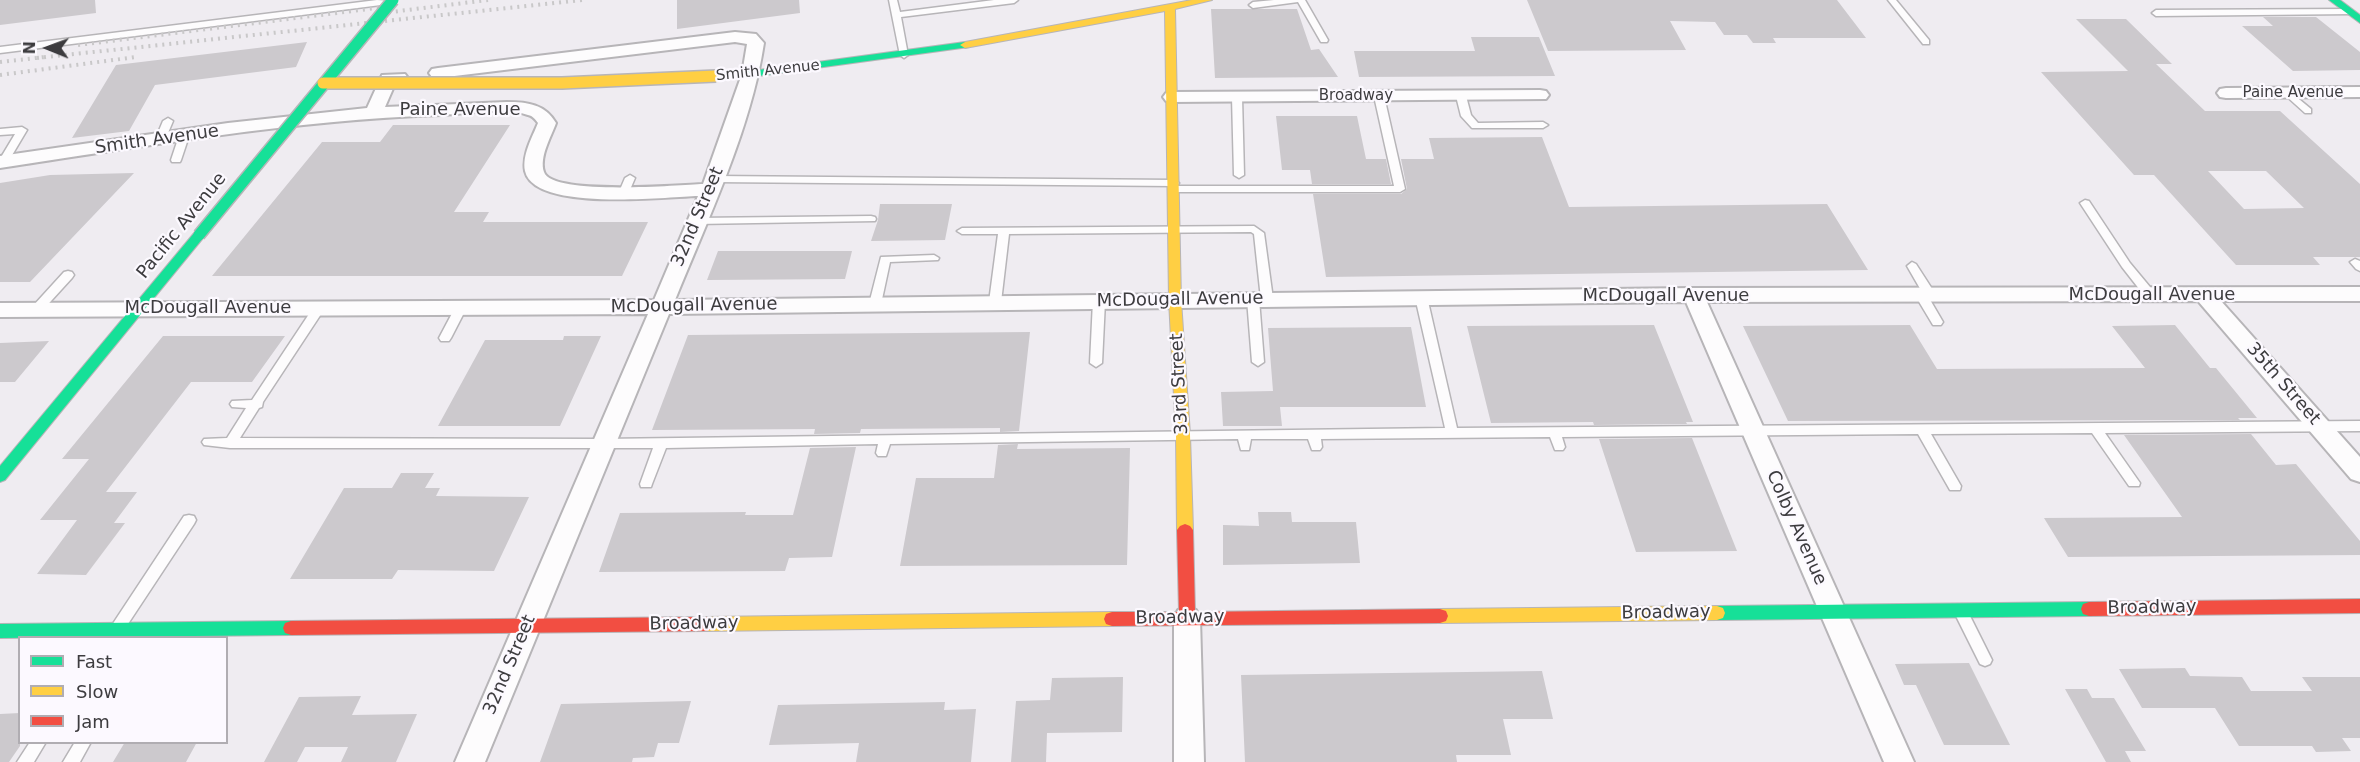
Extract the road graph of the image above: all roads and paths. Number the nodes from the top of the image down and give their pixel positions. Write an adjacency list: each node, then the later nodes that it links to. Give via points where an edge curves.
1 (393, 0): 20 (street, Pacific Avenue, bridge)
2 (399, 0): 17 (lane)
3 (893, 0): 13 (lane)
4 (1014, 0): 13 (lane)
5 (1207, 0): 10 (street, Smith Avenue)
6 (1296, 0): 11 (lane)
7 (1301, 0): 15 (lane)
8 (1892, 0): 16 (lane)
9 (2334, 0): 14 (street)
10 (1170, 3): 18 (street, Smith Avenue); 27 (street, 33rd Street)
11 (1253, 4)
12 (2156, 13): 14 (lane)
13 (896, 15): 18 (lane)
14 (2357, 18)
15 (1324, 40)
16 (1926, 42)
17 (0, 50)
18 (904, 55): 19 (street, Smith Avenue)
19 (752, 74): 20 (street, Smith Avenue, bridge, via 562,83); 30 (street, 32nd Street, via 756,43 750,38 735,37 388,79); 40 (street, 32nd Street)
20 (323, 83): 64 (street, Pacific Avenue, bridge)
21 (2360, 92): 23 (street, Paine Avenue)
22 (2226, 93): 23 (street, Paine Avenue)
23 (2288, 93): 29 (lane)
24 (1540, 95): 26 (street, Broadway)
25 (1379, 96): 26 (street, Broadway); 28 (street, Broadway); 41 (lane, via 1400,189)
26 (1461, 96): 33 (lane, via 1466,116 1475,126)
27 (1172, 97): 28 (street, Broadway); 41 (street, 33rd Street)
28 (1237, 97): 39 (lane)
29 (2308, 111)
30 (374, 112): 31 (street, Paine Avenue); 40 (street, Paine Avenue, via 518,108 535,111 547,123 534,158 535,173 542,183)
31 (314, 118): 35 (street, Smith Avenue)
32 (168, 122): 36 (lane)
33 (1543, 125)
34 (0, 132): 38 (lane, via 22,129)
35 (184, 136): 36 (street, Smith Avenue); 37 (lane)
36 (160, 140): 38 (street, Smith Avenue)
37 (176, 160)
38 (2, 162)
39 (1239, 175)
40 (712, 184): 41 (lane); 44 (street, 32nd Street)
41 (1174, 186): 45 (street, 33rd Street)
42 (2085, 203): 54 (lane)
43 (871, 219): 44 (lane)
44 (696, 221): 63 (street, 32nd Street)
45 (1175, 229): 47 (lane); 57 (lane, via 1244,228 1259,233); 58 (street, 33rd Street)
46 (962, 231): 47 (lane)
47 (1005, 231): 60 (lane)
48 (934, 258): 61 (lane, via 885,258)
49 (1912, 266): 53 (lane)
50 (68, 275): 66 (lane)
51 (2360, 294): 55 (street, McDougall Avenue)
52 (1693, 295): 53 (street, McDougall Avenue); 56 (street, McDougall Avenue); 78 (street, Colby Avenue)
53 (1925, 295): 54 (street, McDougall Avenue); 68 (lane)
54 (2151, 296): 55 (street, McDougall Avenue)
55 (2205, 296): 74 (street, 35th Street)
56 (1421, 297): 57 (street, McDougall Avenue); 80 (lane)
57 (1260, 299): 58 (street, McDougall Avenue); 70 (lane)
58 (1176, 300): 59 (street, McDougall Avenue); 81 (street, 33rd Street)
59 (1099, 301): 60 (street, McDougall Avenue); 71 (lane)
60 (995, 302): 61 (street, McDougall Avenue)
61 (875, 304): 63 (street, McDougall Avenue)
62 (461, 307): 63 (street, McDougall Avenue); 65 (street, McDougall Avenue); 69 (lane)
63 (661, 307): 85 (street, 32nd Street)
64 (140, 308): 65 (street, McDougall Avenue); 66 (street, McDougall Avenue); 88 (street, Pacific Avenue)
65 (319, 308): 73 (lane)
66 (37, 309): 67 (street, McDougall Avenue)
67 (0, 310)
68 (1936, 322)
69 (445, 338)
70 (1258, 362)
71 (1096, 363)
72 (236, 404): 73 (lane)
73 (258, 404): 83 (lane)
74 (2319, 426): 75 (lane); 76 (lane); 89 (street, 35th Street)
75 (2360, 426)
76 (2095, 428): 77 (lane); 91 (lane)
77 (1922, 430): 78 (lane); 93 (lane)
78 (1753, 431): 79 (lane); 97 (street, Colby Avenue)
79 (1555, 433): 80 (lane); 86 (lane)
80 (1452, 434): 81 (lane, via 1315,441 1244,441)
81 (1183, 435): 84 (lane, via 883,446); 98 (street, 33rd Street)
82 (208, 442): 83 (lane)
83 (230, 443): 85 (lane)
84 (661, 443): 85 (lane); 92 (lane)
85 (602, 444): 99 (street, 32nd Street)
86 (1559, 447)
87 (0, 458): 88 (lane)
88 (15, 458): 90 (street, Pacific Avenue)
89 (2360, 473)
90 (0, 476)
91 (2134, 483)
92 (646, 484)
93 (1955, 486)
94 (189, 520): 101 (lane)
95 (2360, 606): 96 (street, Broadway)
96 (1960, 610): 97 (street, Broadway); 103 (lane)
97 (1832, 611): 98 (street, Broadway); 110 (street, Colby Avenue)
98 (1187, 618): 99 (street, Broadway); 109 (street, 33rd Street)
99 (525, 627): 102 (street, Broadway); 108 (street, 32nd Street)
100 (0, 631): 101 (street, Broadway)
101 (107, 632): 102 (street, Broadway)
102 (157, 634)
103 (1985, 660)
104 (38, 744): 106 (lane)
105 (83, 744): 107 (lane)
106 (26, 762)
107 (71, 762)
108 (470, 762)
109 (1189, 762)
110 (1899, 762)

